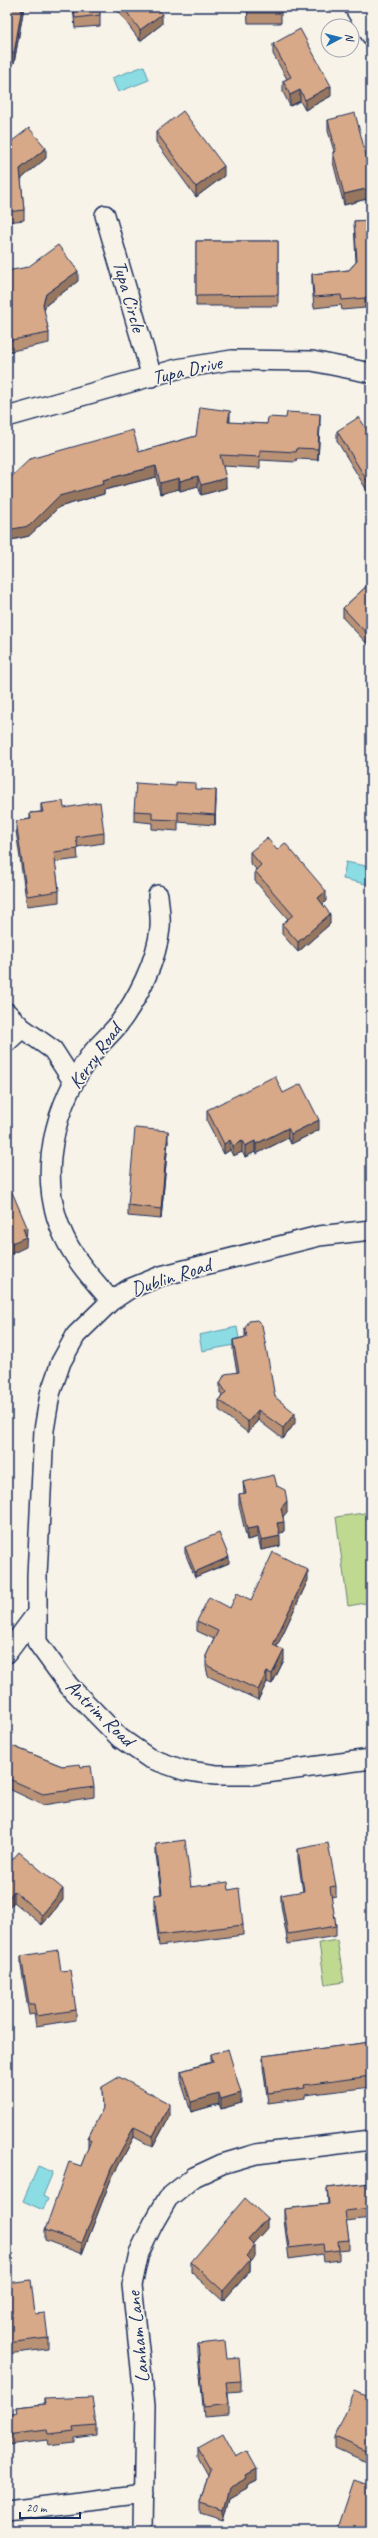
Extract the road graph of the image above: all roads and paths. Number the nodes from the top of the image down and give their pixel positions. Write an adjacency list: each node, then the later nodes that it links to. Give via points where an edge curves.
1 (354, 7): 2 (street)
2 (371, 35)
3 (106, 215): 5 (street, Tupa Circle)
4 (371, 373): 5 (street, Tupa Drive, via 312,361 232,360 177,368)
5 (152, 377): 6 (street, Tupa Drive)
6 (7, 417)
7 (158, 895): 11 (street, Kerry Road, via 160,928 150,964 137,996 117,1026 91,1055)
8 (7, 1013): 9 (street)
9 (22, 1028): 10 (street); 11 (street, via 53,1050)
10 (7, 1042)
11 (73, 1081): 13 (street, Kerry Road, via 57,1117 50,1152 50,1187 59,1223 74,1255)
12 (371, 1230): 13 (street, Dublin Road, via 319,1236 162,1276 128,1289)
13 (111, 1301): 14 (street, Dublin Road, via 76,1335 61,1362 50,1394 44,1430)
14 (37, 1613): 15 (street); 16 (street, Antrim Road, via 37,1642 52,1664 120,1738 149,1758 183,1770 216,1775 251,1775)
15 (7, 1653)
16 (371, 1759)
17 (371, 2140): 18 (street, Lanham Lane, via 256,2154 222,2164 194,2177 168,2198 139,2253 132,2284 145,2405)
18 (144, 2494): 19 (street); 20 (street, Lanham Lane)
19 (7, 2511)
20 (143, 2531)

